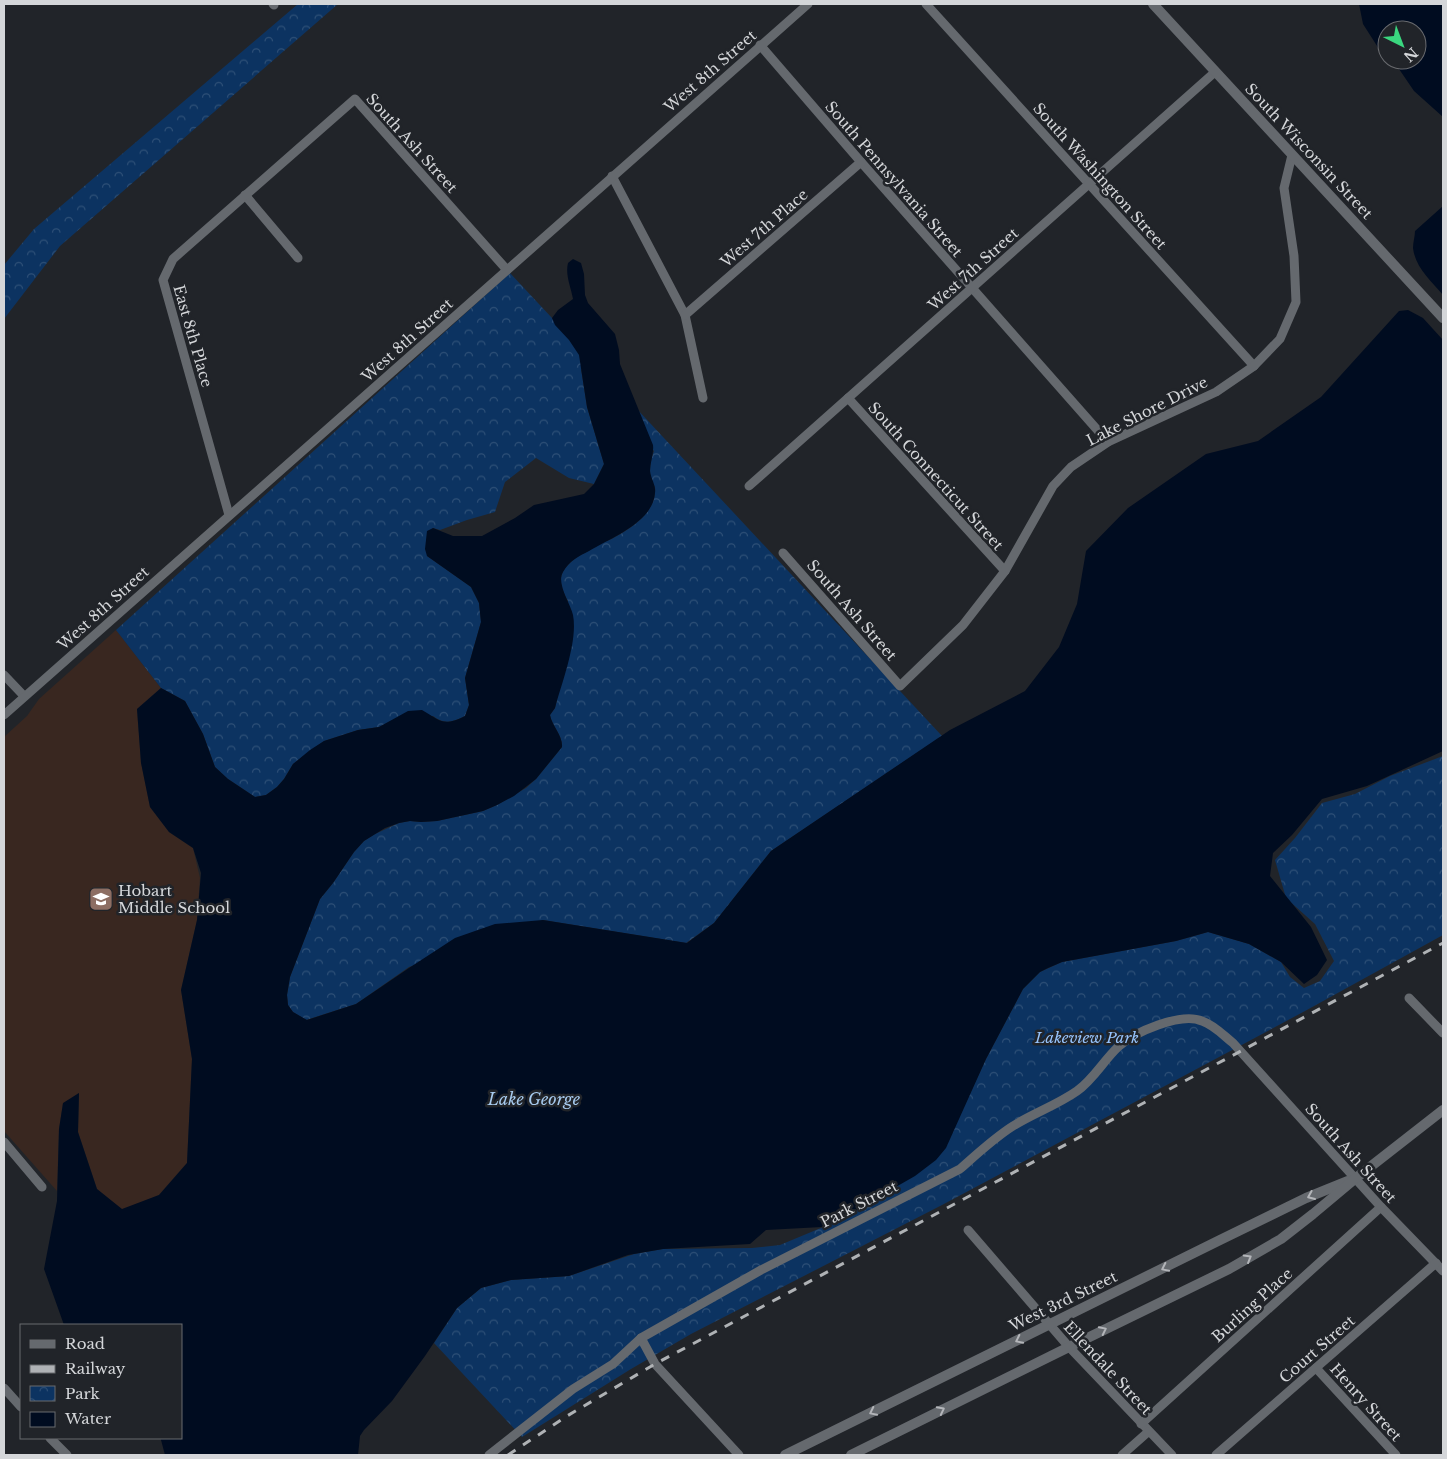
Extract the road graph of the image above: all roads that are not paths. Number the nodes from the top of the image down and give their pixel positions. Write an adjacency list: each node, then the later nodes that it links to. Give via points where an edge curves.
1 (808, 4): 4 (street, West 8th Street)
2 (926, 4): 9 (street, South Washington Street)
3 (1153, 4): 5 (street, South Wisconsin Street)
4 (760, 45): 7 (street, South Pennsylvania Street); 8 (street, West 8th Street)
5 (1215, 72): 6 (street, South Wisconsin Street); 9 (street, West 7th Street)
6 (1292, 155): 15 (street, South Wisconsin Street); 16 (street, Lake Shore Drive, via 1284,188 1294,256 1296,302 1280,339)
7 (861, 162): 13 (street, South Pennsylvania Street); 14 (street, West 7th Place)
8 (612, 176): 12 (street, West 8th Street); 14 (street)
9 (1089, 184): 13 (street, West 7th Street); 16 (street, South Washington Street)
10 (246, 196): 11 (street); 12 (street, South Ash Street, via 354,99); 21 (street, East 8th Place, via 173,259 163,280)
11 (298, 258)
12 (507, 270): 21 (street, West 8th Street)
13 (972, 288): 18 (street, West 7th Street); 19 (street, South Pennsylvania Street)
14 (685, 315): 17 (street)
15 (1443, 318)
16 (1254, 366): 19 (street, Lake Shore Drive, via 1216,392)
17 (703, 398)
18 (848, 398): 20 (street, West 7th Street); 23 (street, South Connecticut Street)
19 (1108, 442): 23 (street, Lake Shore Drive, via 1071,466 1053,486)
20 (749, 486)
21 (229, 515): 26 (street, West 8th Street)
22 (783, 553): 25 (street, South Ash Street)
23 (1005, 571): 25 (street, Lake Shore Drive, via 964,625)
24 (4, 675): 26 (street)
25 (900, 686)
26 (24, 696): 27 (street, West 8th Street)
27 (4, 715)
28 (1409, 998): 29 (street)
29 (1443, 1033)
30 (1240, 1052): 33 (street, South Ash Street); 40 (street, Park Street, via 1218,1031 1195,1018 1175,1020 1130,1037 1082,1087 1013,1126 960,1169 761,1270)
31 (1443, 1110): 33 (street, West 3rd Street)
32 (4, 1142): 34 (street)
33 (1356, 1178): 35 (street, South Ash Street); 39 (street, West 3rd Street, one-way to 39, via 1306,1198); 41 (street, West 3rd Street, one-way to 33, via 1230,1269 1281,1239)
34 (42, 1187)
35 (1382, 1207): 37 (street, South Ash Street); 45 (street, Burling Place)
36 (968, 1230): 39 (street, Ellendale Street)
37 (1436, 1263): 38 (street, South Ash Street); 42 (street, Court Street)
38 (1443, 1272)
39 (1049, 1325): 41 (street, Ellendale Street); 51 (street, West 3rd Street, one-way to 51)
40 (641, 1338): 49 (street, Park Street, via 614,1364 573,1389); 50 (street, via 655,1364)
41 (1069, 1347): 45 (street, Ellendale Street); 52 (street, West 3rd Street, one-way to 41)
42 (1316, 1368): 55 (street, Court Street); 56 (street, Henry Street)
43 (4, 1388): 44 (street)
44 (20, 1406)
45 (1141, 1424): 46 (street, Ellendale Street)
46 (1148, 1432): 53 (street); 54 (street, Ellendale Street)
47 (51, 1439): 48 (street)
48 (67, 1455)
49 (489, 1455)
50 (739, 1455)
51 (785, 1455)
52 (851, 1455)
53 (1122, 1455)
54 (1172, 1455)
55 (1216, 1455)
56 (1396, 1455)

